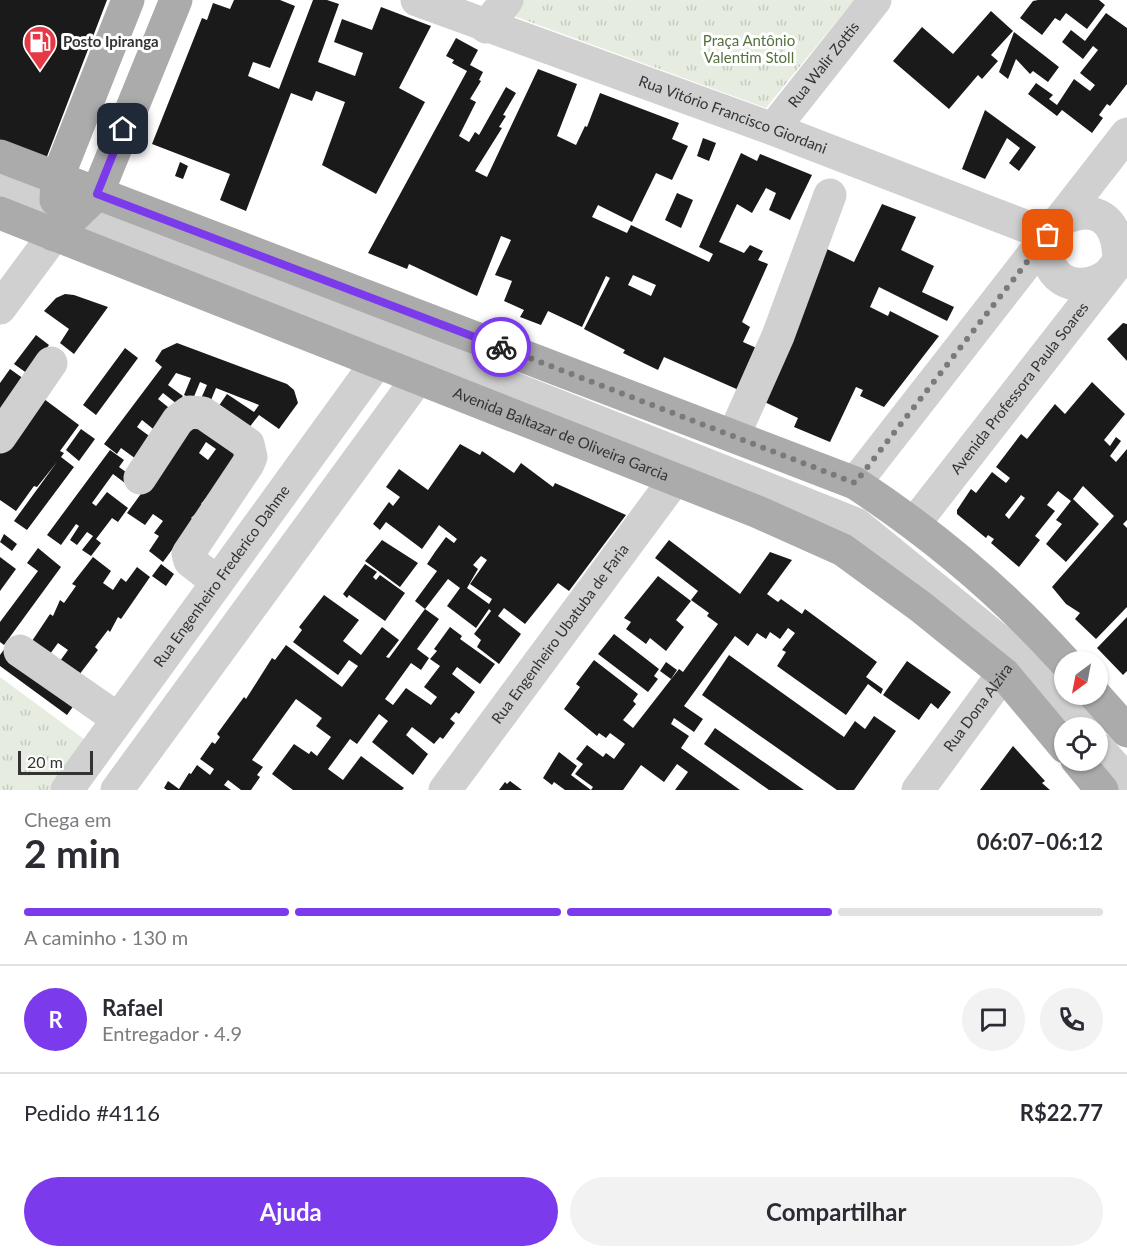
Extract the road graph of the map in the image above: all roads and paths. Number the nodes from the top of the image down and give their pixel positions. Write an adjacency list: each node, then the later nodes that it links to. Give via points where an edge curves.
1 (128, 0): 12 (main road)
2 (176, 0): 12 (main road)
3 (417, 0): 6 (street, Rua Vitório Francisco Giordani)
4 (507, 0): 6 (street)
5 (875, 0): 7 (street, Rua Walir Zottis)
6 (486, 27): 7 (street, Rua Vitório Francisco Giordani)
7 (773, 129): 14 (street, Rua Vitório Francisco Giordani)
8 (1127, 134): 14 (street)
9 (0, 156): 12 (main road, Avenida Baltazar de Oliveira Garcia)
10 (0, 185): 12 (street)
11 (830, 195): 20 (street, via 778,336)
12 (68, 206): 13 (main road, Avenida Baltazar de Oliveira Garcia); 16 (street); 17 (main road, Avenida Baltazar de Oliveira Garcia); 20 (main road, Avenida Baltazar de Oliveira Garcia); 30 (street, via 856,524)
13 (0, 213)
14 (1053, 228): 15 (street, via 1074,213 1093,213 1109,223 1119,240); 15 (street, via 1046,249 1049,263 1056,275 1068,283 1096,283); 24 (street)
15 (1120, 264): 25 (street, Avenida Professora Paula Soares)
16 (0, 308)
17 (377, 362): 19 (main road, Avenida Baltazar de Oliveira Garcia); 26 (street, Rua Engenheiro Frederico Dahme)
18 (51, 363): 21 (street)
19 (418, 378): 23 (main road, Avenida Baltazar de Oliveira Garcia); 40 (street)
20 (734, 435): 24 (main road, Avenida Baltazar de Oliveira Garcia)
21 (0, 437)
22 (140, 478): 26 (street, via 178,420 189,412 203,413 248,444 248,464 188,554 193,564)
23 (675, 479): 30 (main road, Avenida Baltazar de Oliveira Garcia, via 843,550); 41 (street, Rua Engenheiro Ubatuba de Faria)
24 (855, 483): 25 (main road, Avenida Baltazar de Oliveira Garcia)
25 (914, 525): 27 (main road, Avenida Baltazar de Oliveira Garcia)
26 (218, 582): 33 (street, Rua Engenheiro Frederico Dahme)
27 (1029, 622): 29 (main road, Avenida Baltazar de Oliveira Garcia); 30 (street, Rua Dona Alzira)
28 (21, 651): 33 (street)
29 (1055, 651)
30 (1011, 665): 32 (street); 34 (main road, Avenida Baltazar de Oliveira Garcia); 42 (street, Rua Dona Alzira)
31 (1104, 705): 35 (main road)
32 (1069, 717)
33 (118, 719): 39 (street, Rua Engenheiro Frederico Dahme)
34 (1054, 730)
35 (1127, 731)
36 (1108, 759): 38 (street)
37 (1086, 771): 43 (main road)
38 (1127, 781)
39 (67, 790)
40 (117, 790)
41 (445, 790)
42 (918, 790)
43 (1102, 790)

